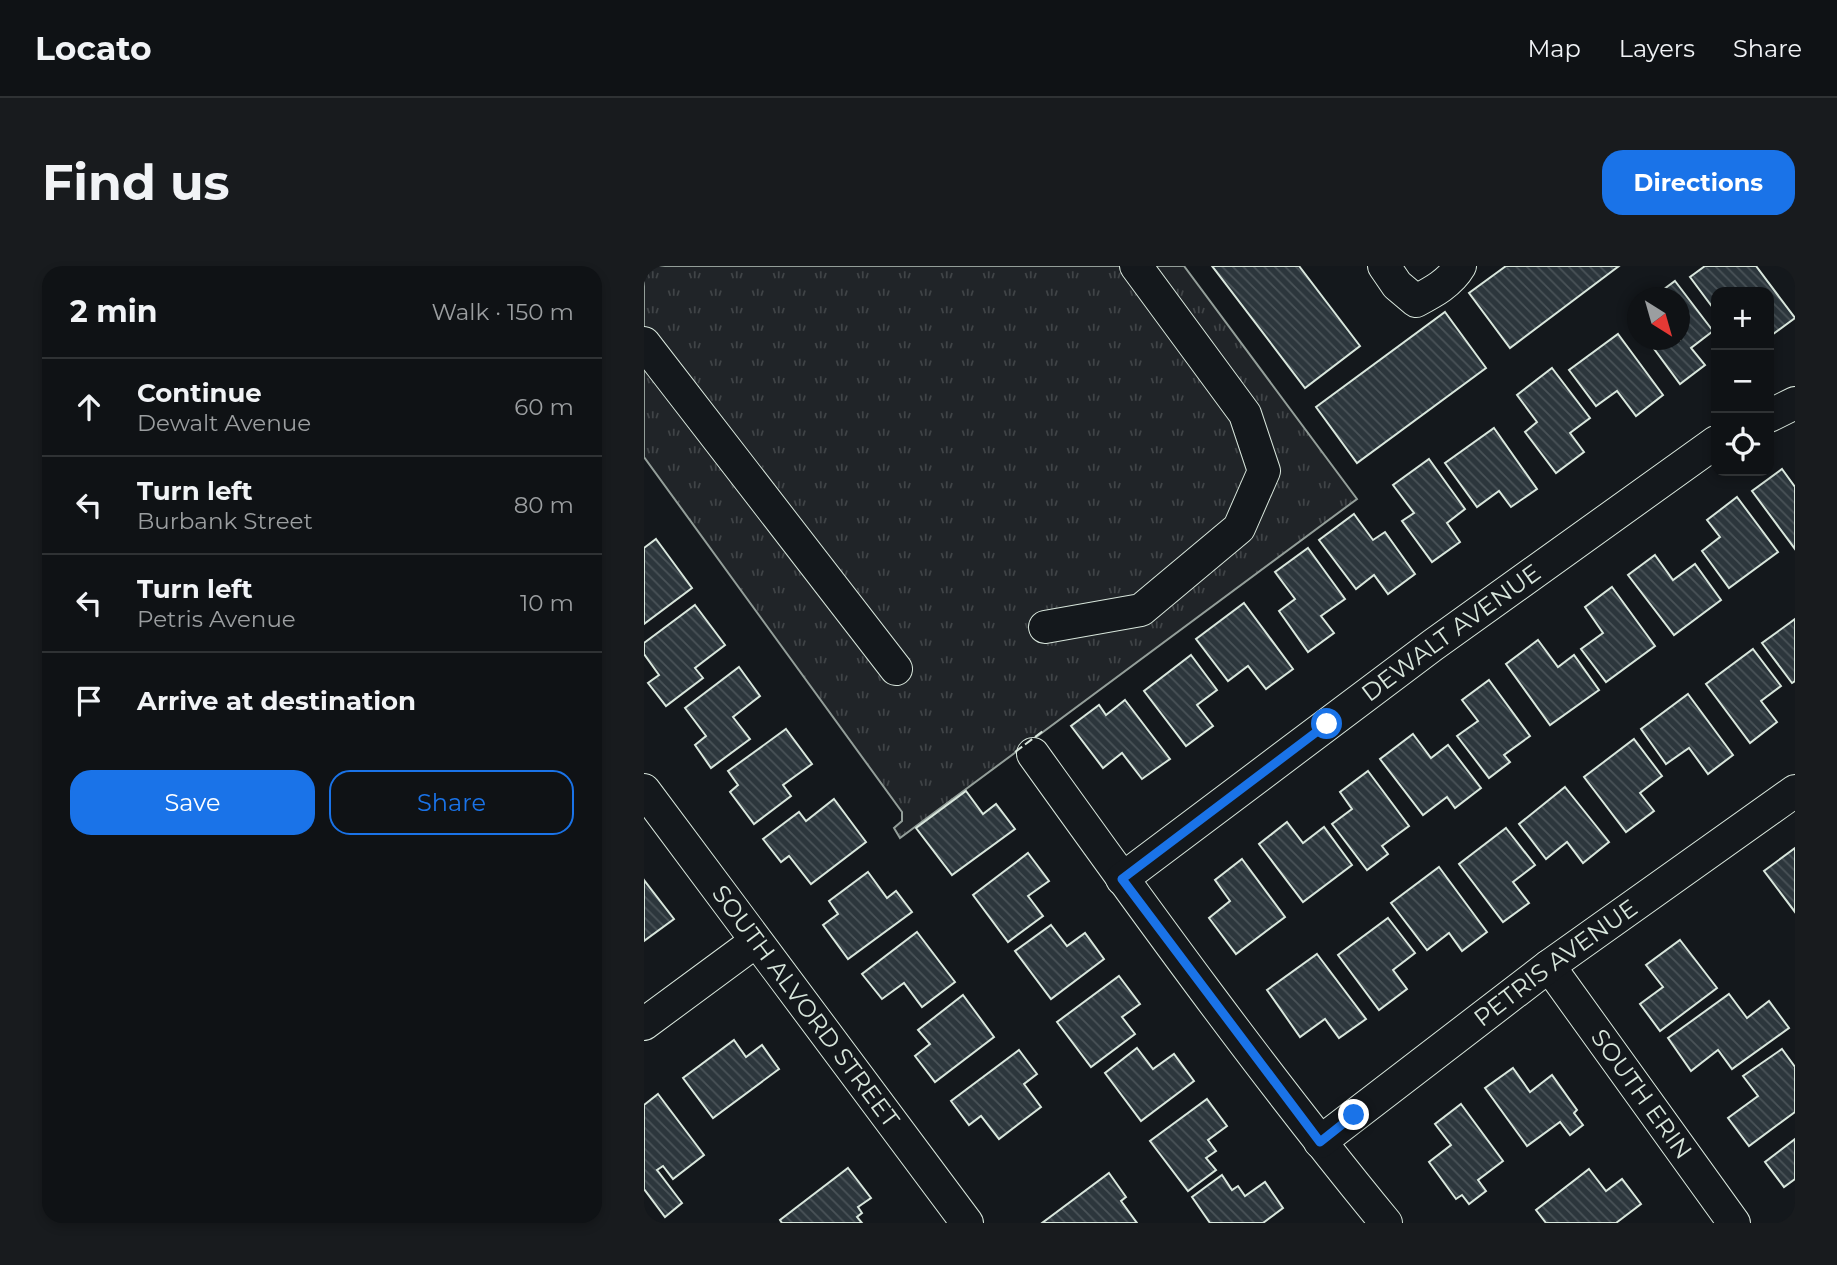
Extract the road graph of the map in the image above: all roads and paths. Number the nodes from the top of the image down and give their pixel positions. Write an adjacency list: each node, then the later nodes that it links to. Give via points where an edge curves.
1 (1136, 266): 8 (street, via 1245,414 1264,471 1239,528 1141,610)
2 (1384, 266): 3 (street, via 1416,301 1454,276)
3 (1460, 266)
4 (644, 343): 9 (street)
5 (1795, 403): 6 (street)
6 (1774, 414)
7 (1711, 446): 13 (street, DEWALT AVENUE, via 1433,645)
8 (1045, 627)
9 (896, 669)
10 (1033, 754): 13 (street)
11 (644, 790): 14 (street, SOUTH ALVORD STREET)
12 (1795, 791): 15 (street, PETRIS AVENUE)
13 (1122, 879): 17 (street)
14 (755, 942): 16 (street); 18 (street, SOUTH ALVORD STREET)
15 (1549, 966): 17 (street, PETRIS AVENUE); 20 (street, SOUTH ERIN)
16 (644, 1024)
17 (1320, 1142): 19 (street)
18 (963, 1222)
19 (1386, 1223)
20 (1734, 1223)

